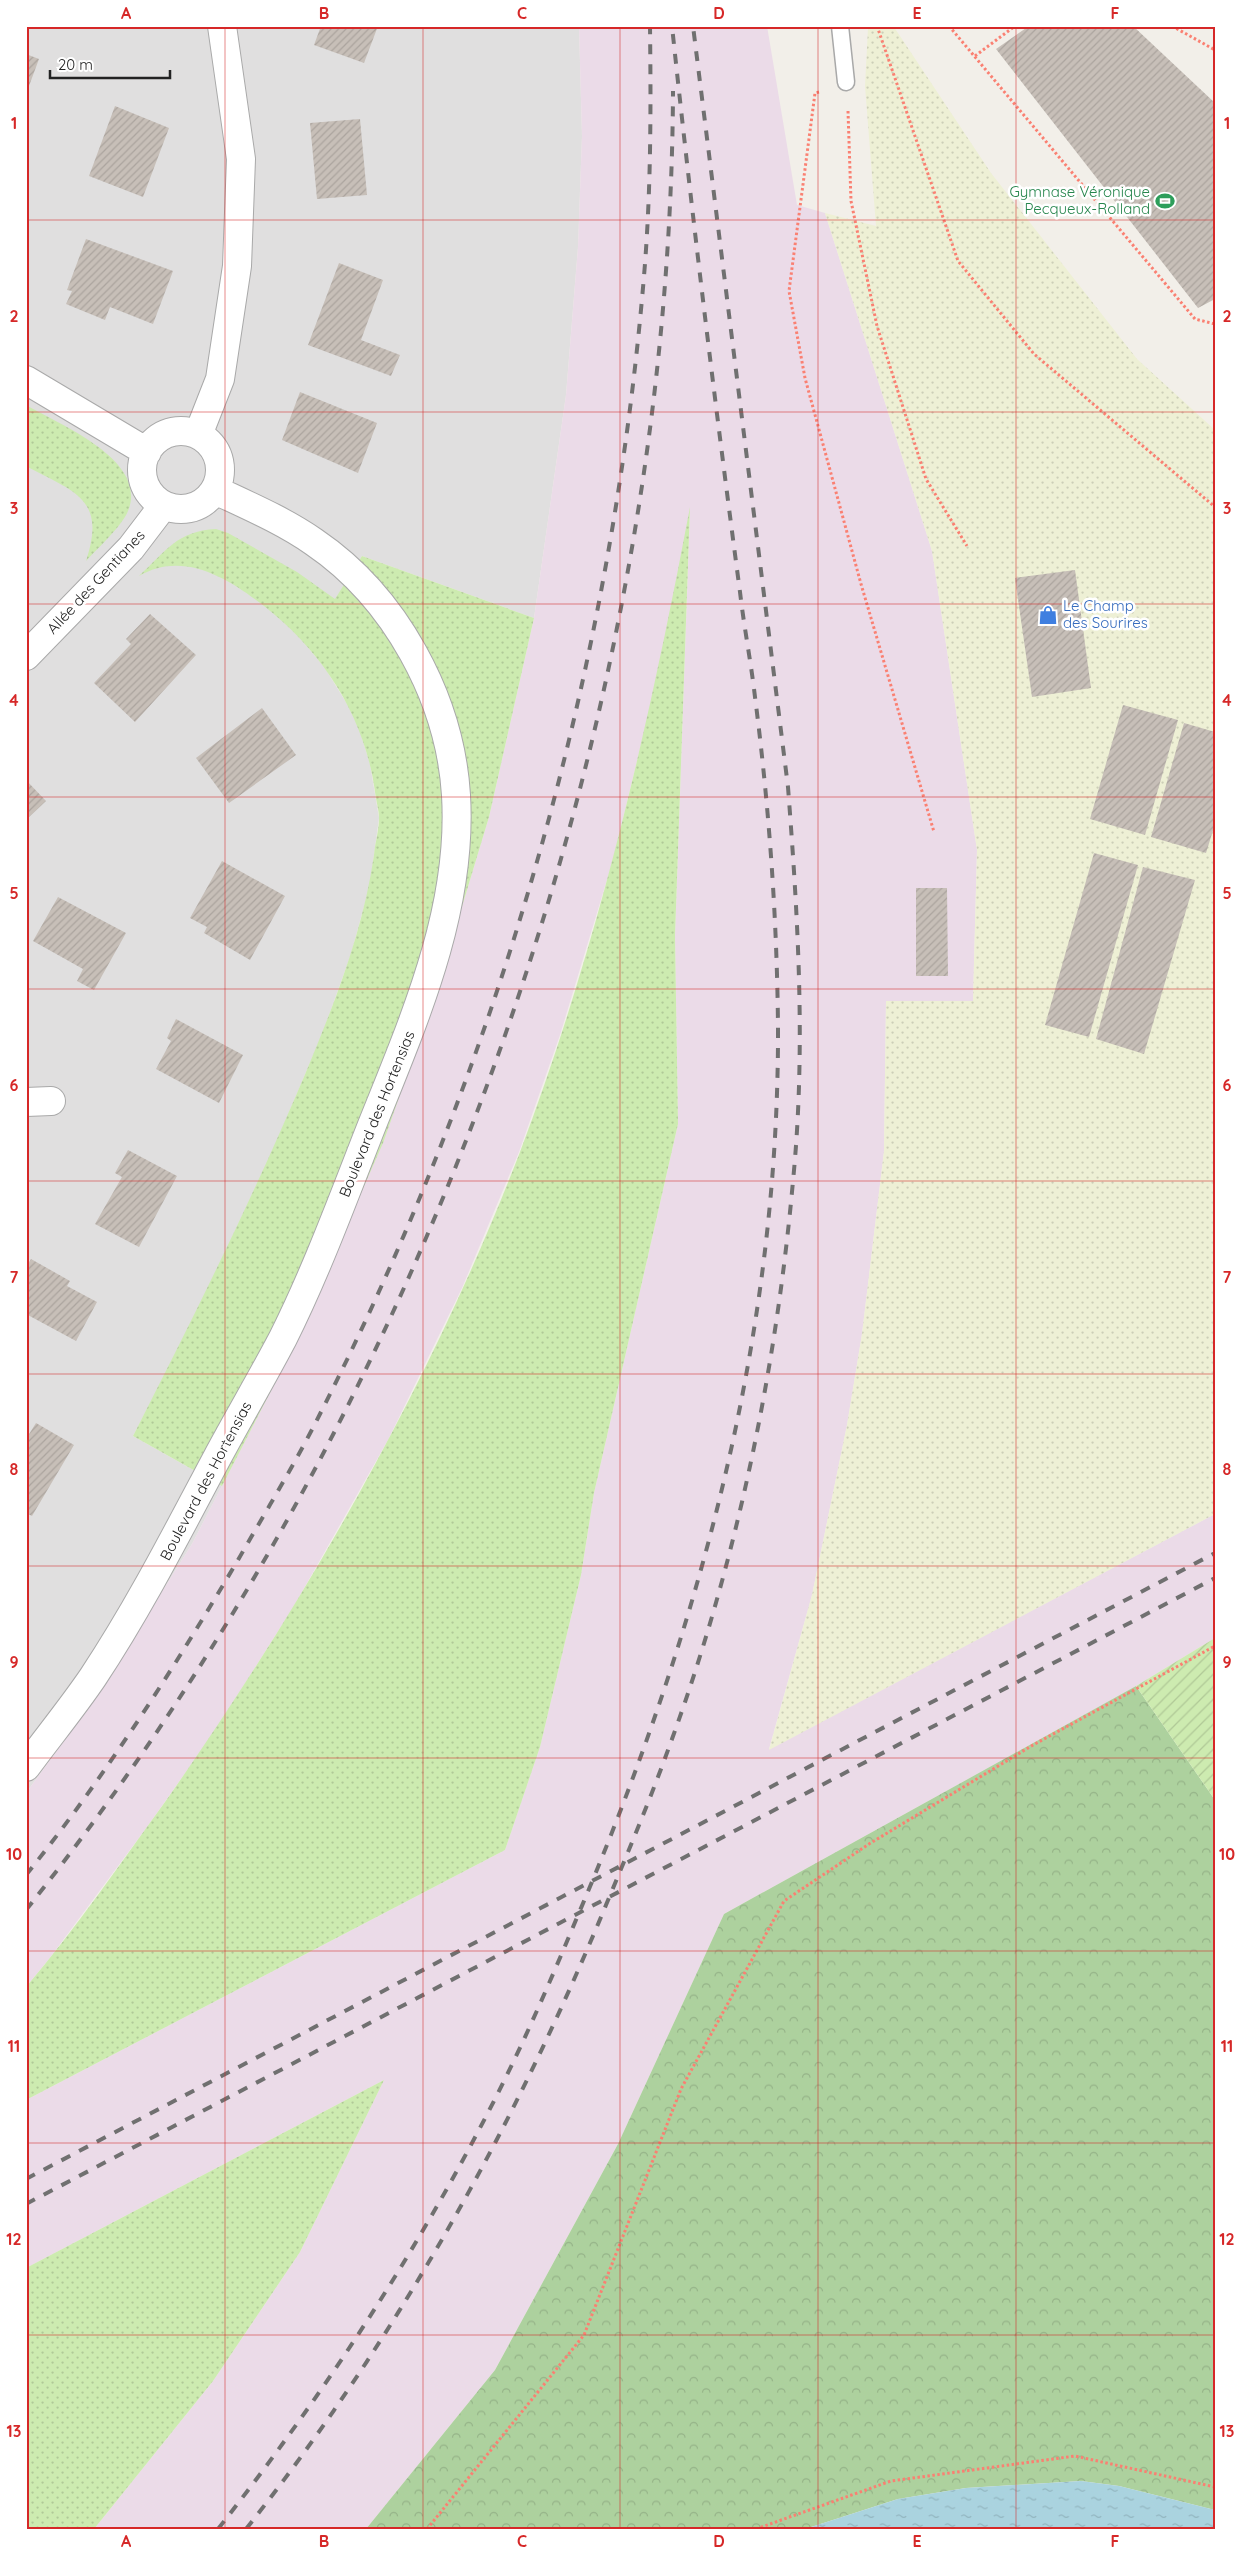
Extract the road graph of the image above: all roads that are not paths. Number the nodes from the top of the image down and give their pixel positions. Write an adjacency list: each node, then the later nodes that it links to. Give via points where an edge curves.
1 (222, 26): 5 (street, via 241,160 237,266 220,378)
2 (840, 26): 3 (lane)
3 (846, 82)
4 (26, 380): 6 (street)
5 (198, 435): 6 (street, via 179,431 166,434 154,441); 7 (street, via 212,445 217,455 220,467)
6 (146, 452): 8 (street, via 142,464 144,482 153,498)
7 (216, 490): 8 (street, via 198,506 186,510); 10 (street, Boulevard des Hortensias, via 316,543 362,584 401,630 428,679 446,736 456,793 456,848 449,905 413,1025 284,1336 162,1564 92,1678)
8 (163, 506): 9 (street, Allée des Gentianes, via 131,548)
9 (26, 656)
10 (26, 1767)

